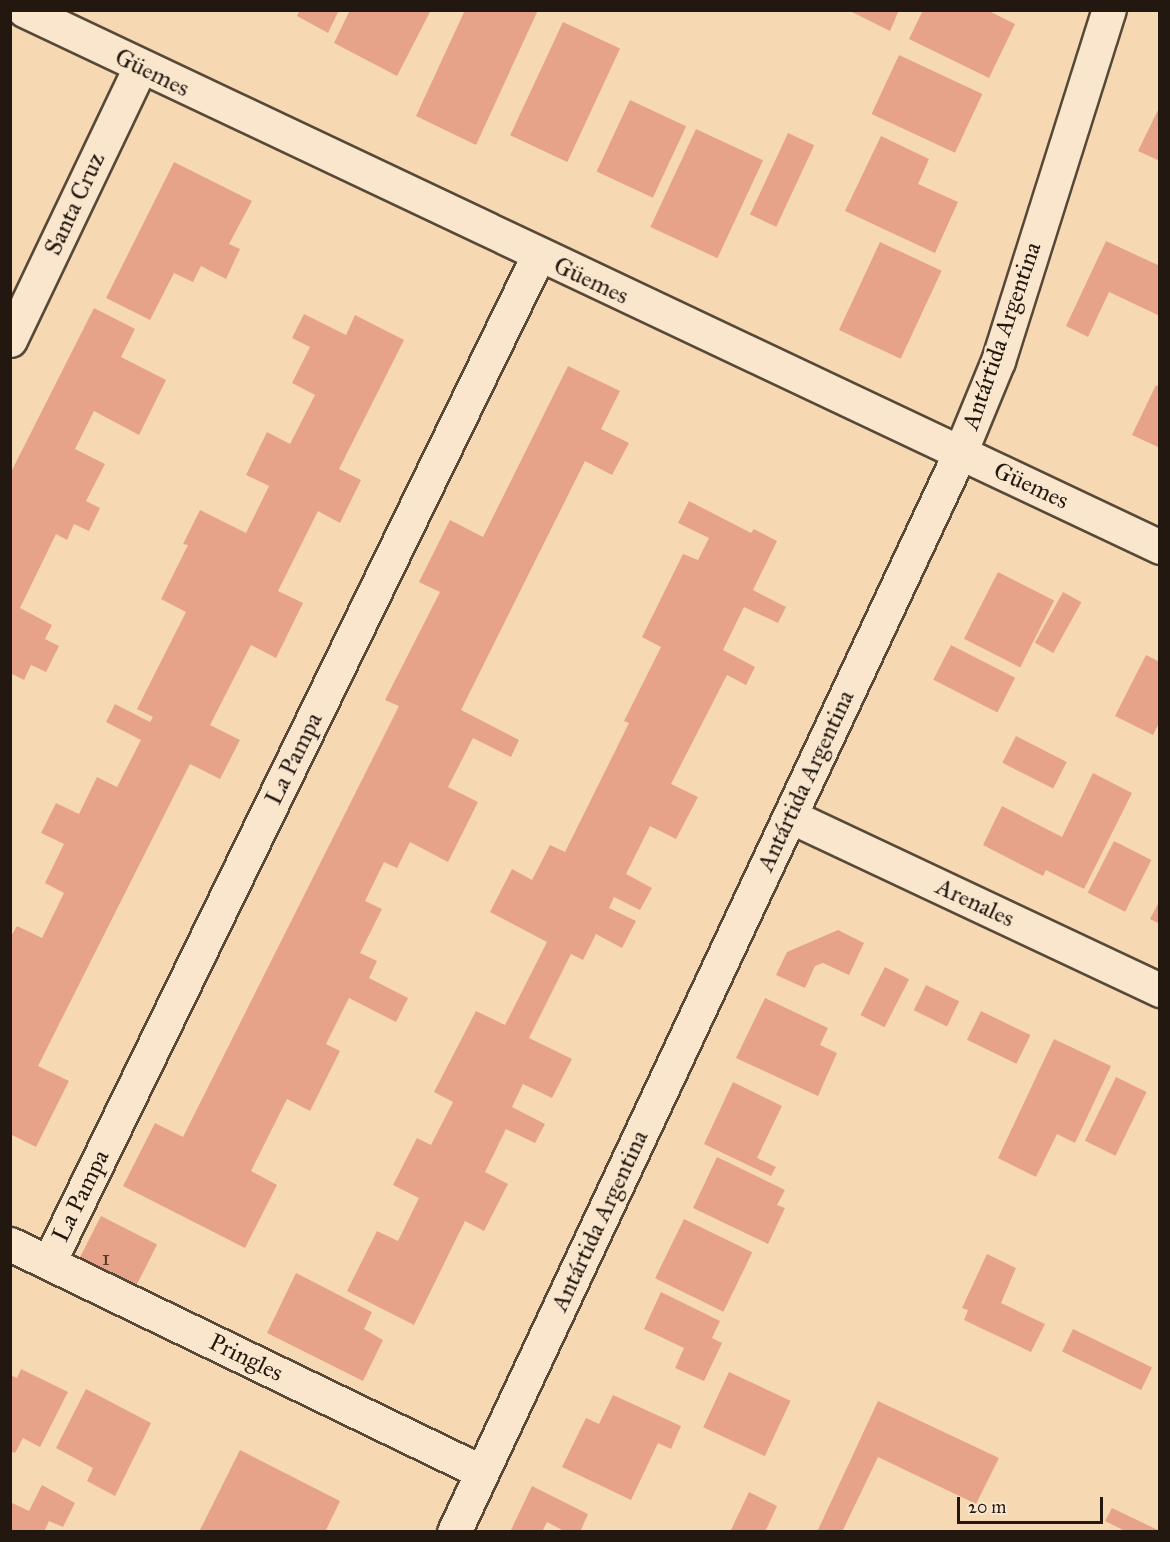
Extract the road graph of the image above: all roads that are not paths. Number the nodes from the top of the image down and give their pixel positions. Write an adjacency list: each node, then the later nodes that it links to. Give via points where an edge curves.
1 (24, 10): 3 (street, Güemes)
2 (1109, 10): 6 (street, Antártida Argentina, via 998,361)
3 (140, 68): 4 (street, Güemes); 5 (street, Santa Cruz)
4 (538, 256): 6 (street, Güemes); 11 (street, La Pampa)
5 (10, 340)
6 (960, 453): 7 (street, Güemes); 8 (street, Antártida Argentina)
7 (1160, 548)
8 (790, 816): 9 (street, Arenales); 12 (street, Antártida Argentina)
9 (1160, 990)
10 (10, 1244): 11 (street, Pringles)
11 (49, 1262): 12 (street, Pringles)
12 (482, 1472): 13 (street, Antártida Argentina)
13 (454, 1532)

